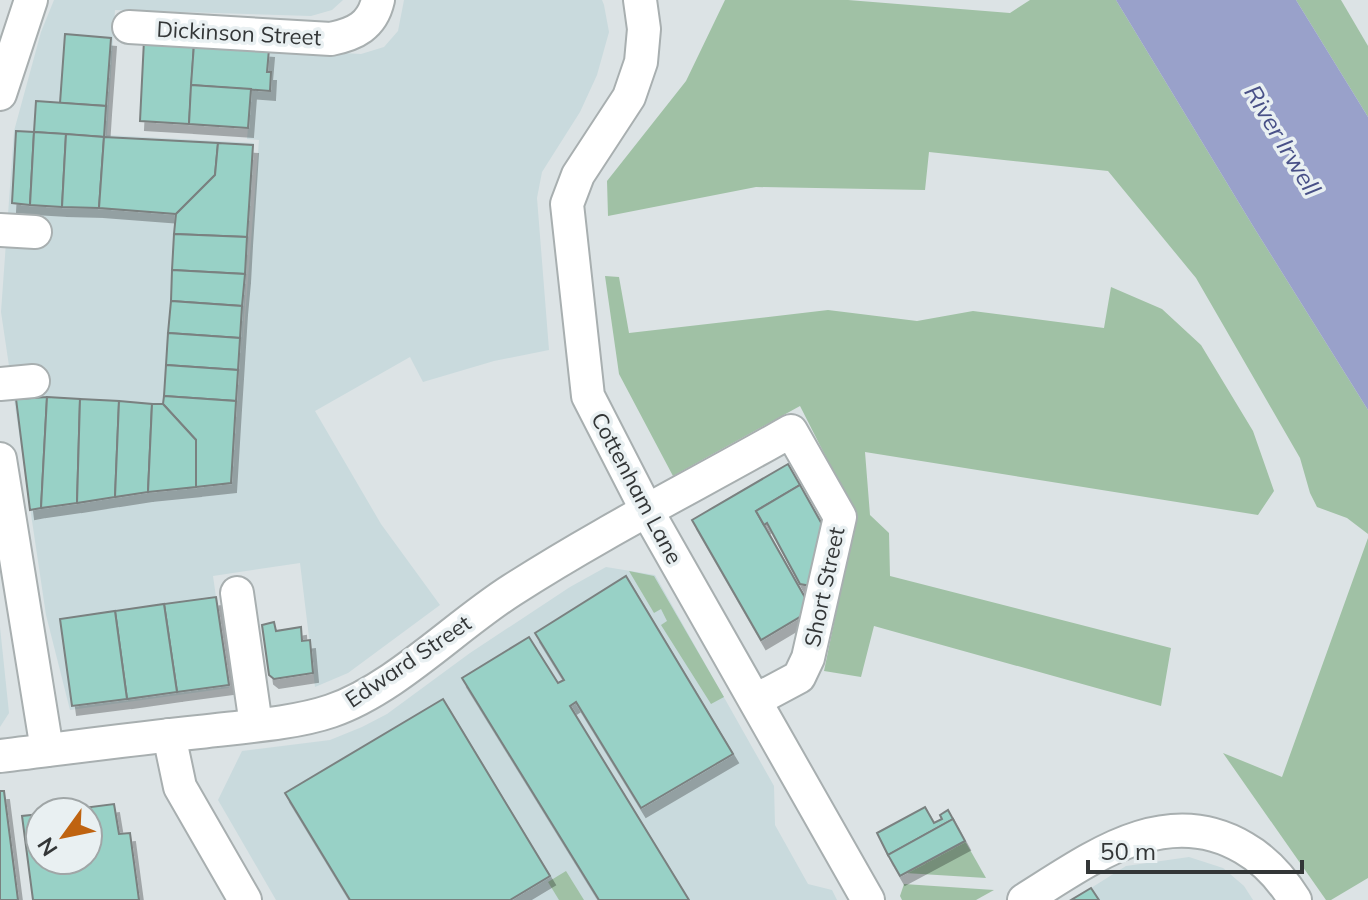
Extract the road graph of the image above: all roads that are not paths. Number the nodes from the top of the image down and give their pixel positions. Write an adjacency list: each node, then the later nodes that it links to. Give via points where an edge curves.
1 (31, 0): 5 (street)
2 (378, 0): 4 (street, Dickinson Street, via 374,16 354,34 331,39)
3 (640, 0): 11 (street, Cottenham Lane, via 642,51 629,97 578,175 567,204 588,396)
4 (129, 27)
5 (0, 94)
6 (0, 230): 7 (street)
7 (35, 232)
8 (33, 381): 9 (street)
9 (0, 384)
10 (0, 459): 16 (street)
11 (646, 509): 13 (street, Cottenham Lane); 13 (street, Short Street, via 791,431 840,517 808,658 799,677); 14 (street, Edward Street, via 510,591 352,703)
12 (237, 593): 14 (street)
13 (756, 700): 19 (street, Cottenham Lane)
14 (256, 725): 15 (street, Edward Street)
15 (169, 735): 16 (street, Edward Street); 18 (street, via 180,787)
16 (47, 750): 17 (street, Edward Street)
17 (0, 756)
18 (245, 900)
19 (868, 900)
20 (1024, 900): 21 (street, via 1104,851 1140,836 1198,830 1250,851)
21 (1295, 900)

